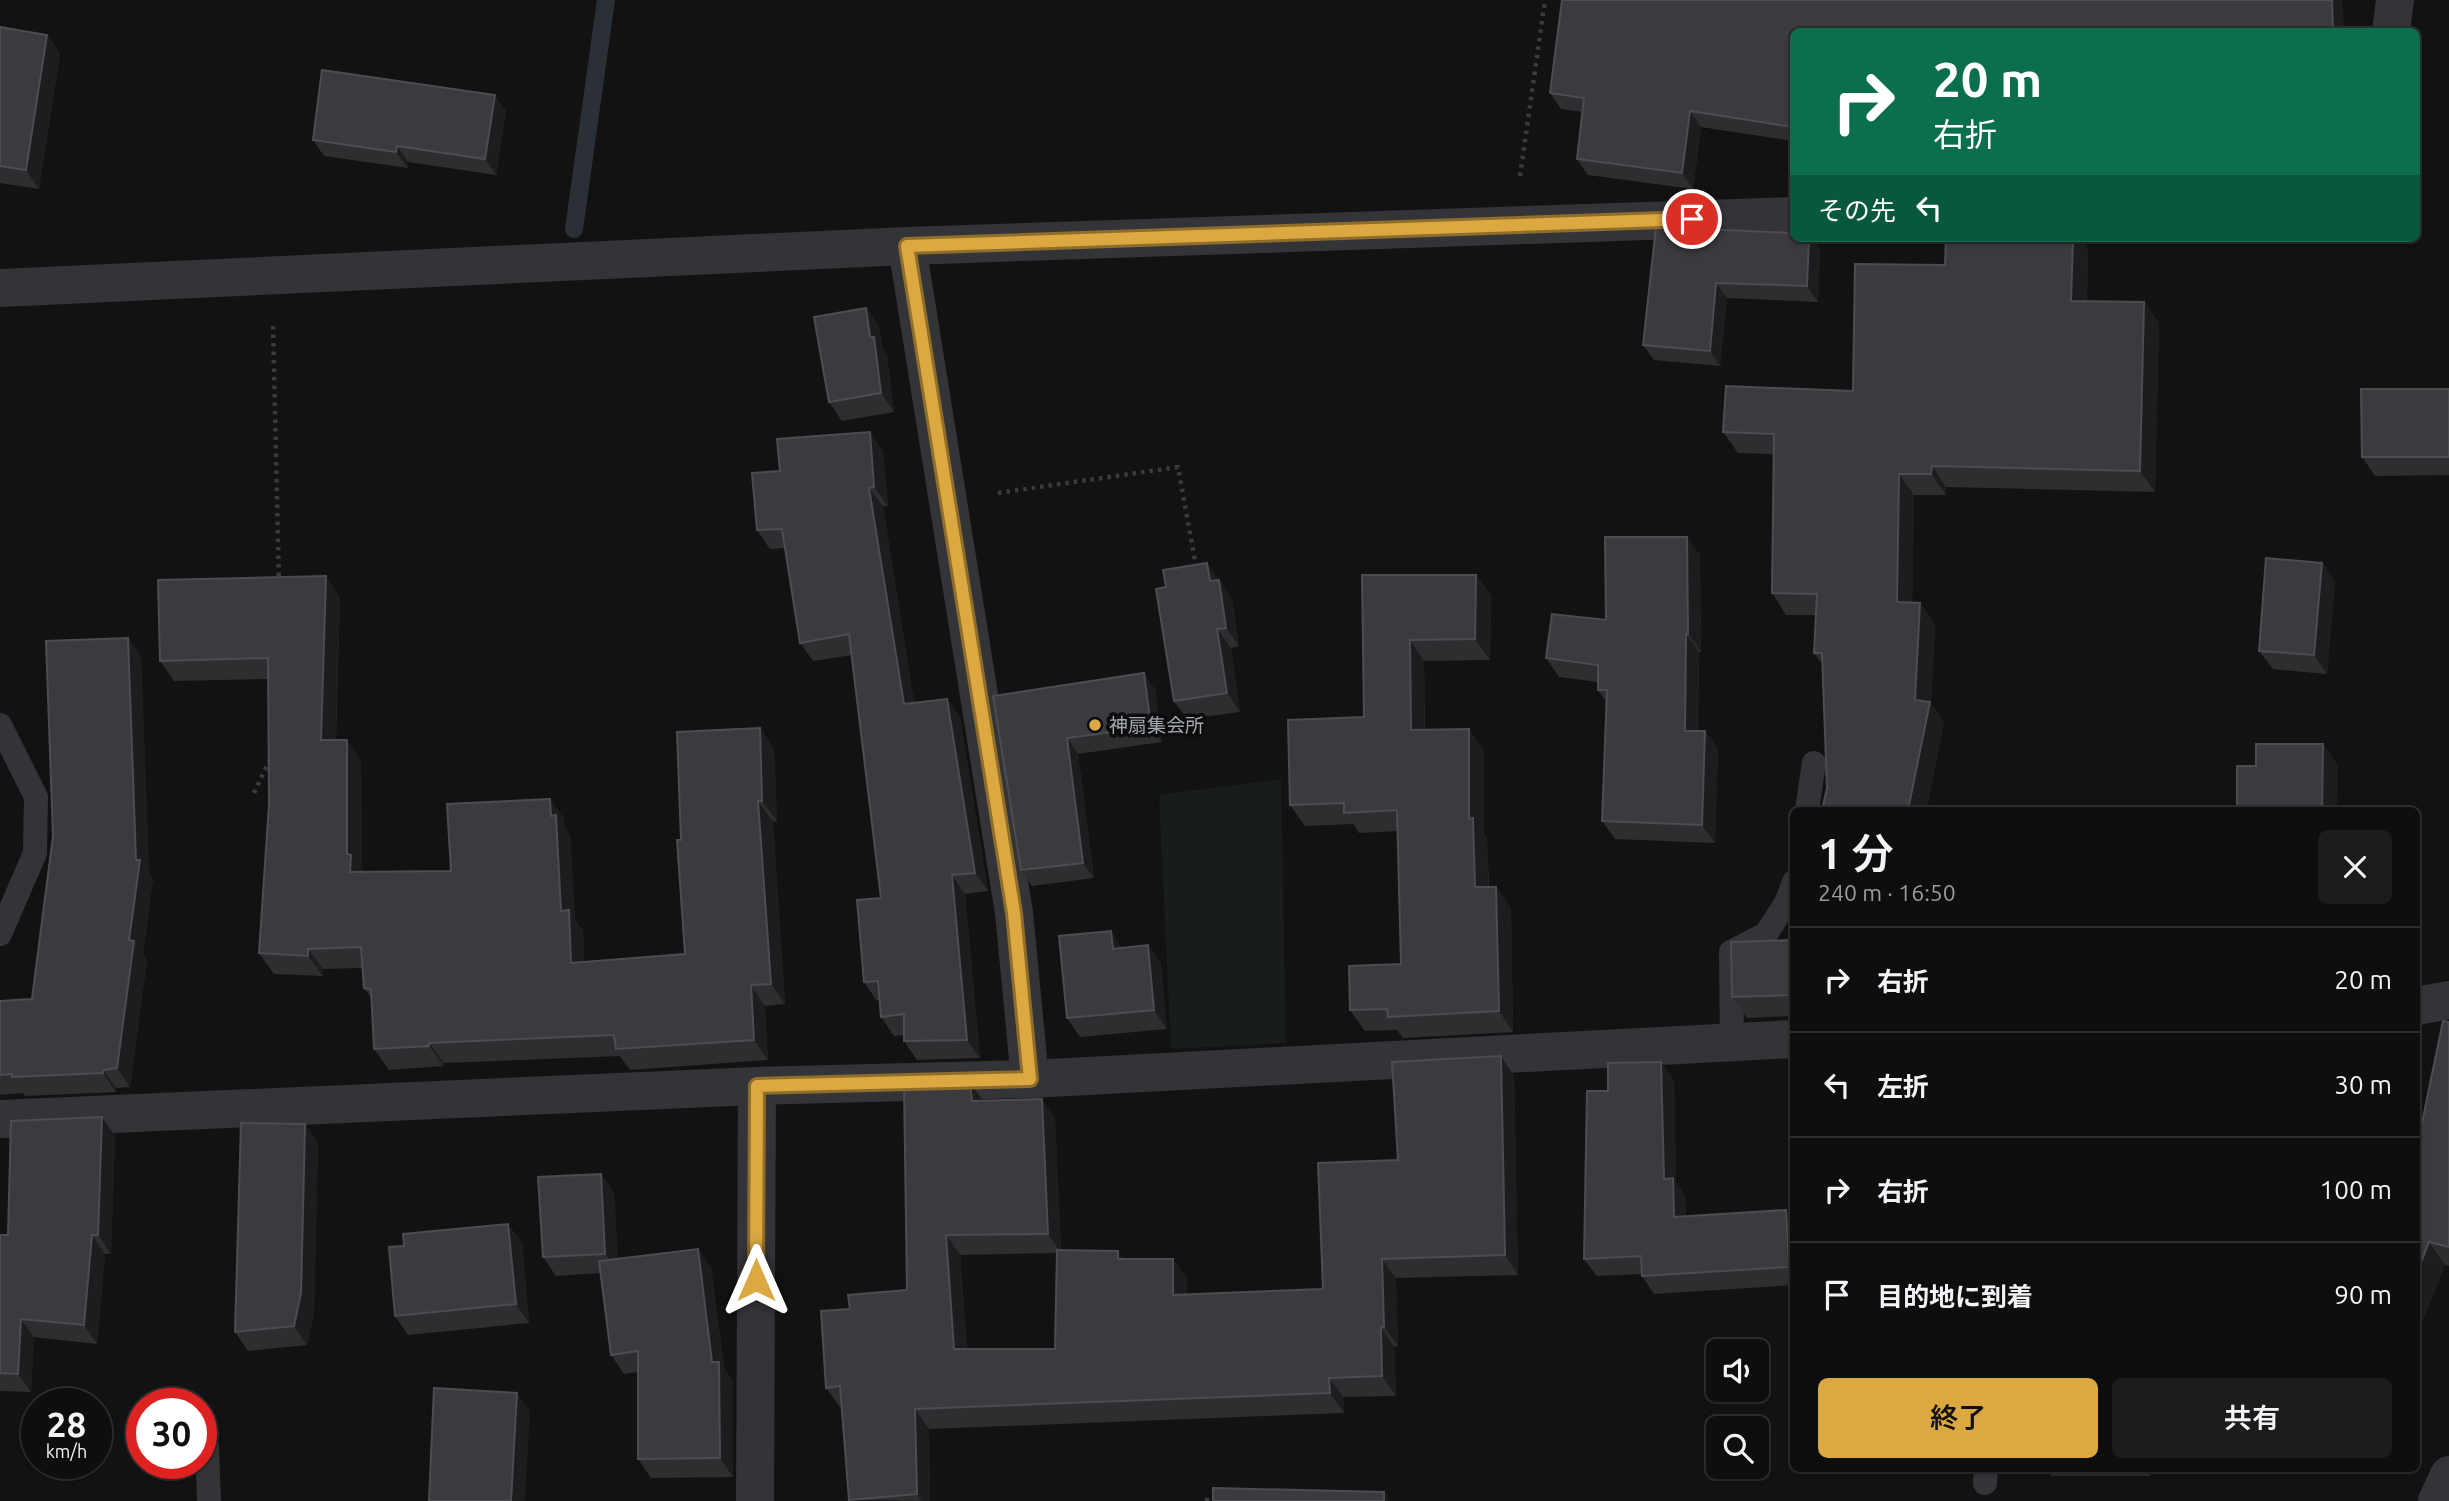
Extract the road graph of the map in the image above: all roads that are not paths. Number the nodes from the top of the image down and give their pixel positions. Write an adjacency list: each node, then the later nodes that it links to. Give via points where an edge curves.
1 (2395, 0): 2 (street)
2 (2392, 28)
3 (1790, 216): 4 (street)
4 (907, 246): 5 (street); 15 (street, via 1014,913)
5 (0, 288)
6 (0, 725): 10 (lane, via 36,797 36,853)
7 (1814, 763): 8 (lane)
8 (1807, 807)
9 (1790, 892): 14 (lane, via 1766,934 1731,952)
10 (0, 934)
11 (2449, 1000): 12 (street)
12 (2420, 1005)
13 (1790, 1039): 14 (street)
14 (1732, 1042): 15 (street)
15 (1030, 1079): 16 (street)
16 (757, 1086): 17 (street); 21 (street)
17 (0, 1119)
18 (2449, 1475): 22 (street)
19 (209, 1479): 20 (lane)
20 (209, 1501)
21 (755, 1501)
22 (2437, 1501)

